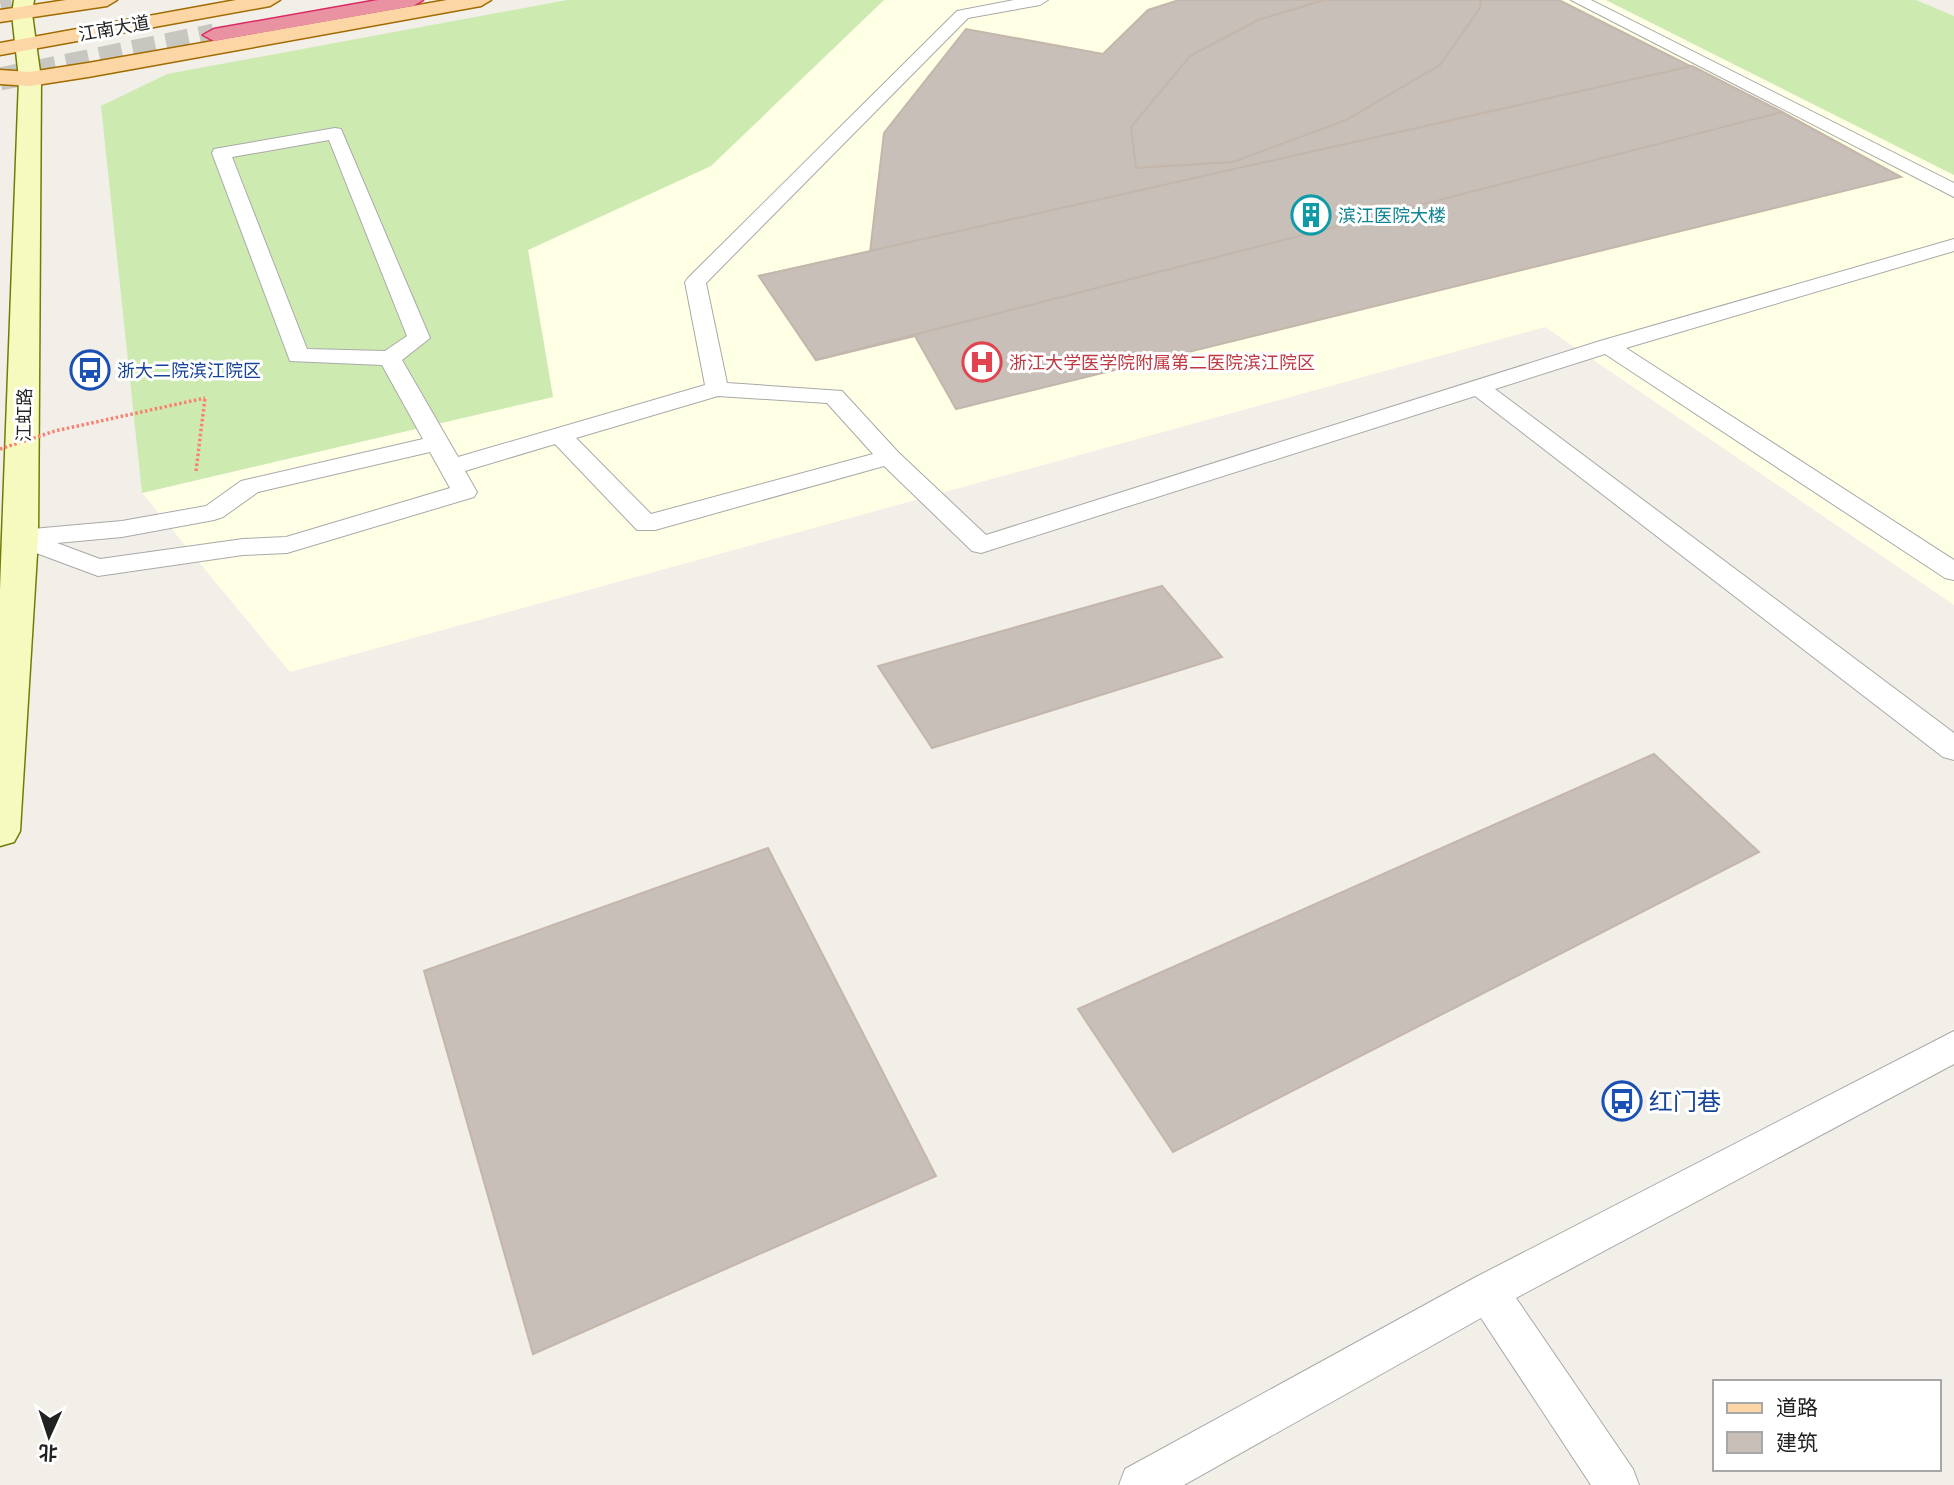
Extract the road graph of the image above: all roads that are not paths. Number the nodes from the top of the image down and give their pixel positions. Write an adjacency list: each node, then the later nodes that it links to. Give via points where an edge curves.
1 (107, 0): 7 (main road, 江南大道)
2 (270, 0): 10 (main road, 江南大道)
3 (414, 0): 9 (highway)
4 (481, 0): 12 (main road)
5 (1040, 0): 18 (lane, via 963,14 695,282)
6 (1579, 0): 13 (lane)
7 (23, 7): 8 (main road, 江南大道); 10 (main road, 江虹路)
8 (0, 16)
9 (214, 35)
10 (25, 43): 11 (main road, 江南大道); 12 (main road, 江虹路)
11 (0, 49)
12 (15, 78): 23 (main road, 江虹路)
13 (1954, 191)
14 (1954, 245): 15 (lane)
15 (1608, 345): 17 (lane); 24 (lane)
16 (390, 358): 16 (lane, via 419,338 335,133 221,153 298,356); 20 (lane)
17 (1479, 388): 21 (lane, via 981,545); 25 (lane)
18 (717, 390): 19 (lane); 21 (lane, via 834,396)
19 (560, 435): 21 (lane, via 646,524); 22 (lane)
20 (438, 443): 22 (lane); 23 (lane, via 250,486 214,512 122,529)
21 (889, 457)
22 (451, 467): 23 (lane, via 465,492 287,545 98,568)
23 (21, 538): 26 (main road, 江虹路)
24 (1954, 572)
25 (1954, 748)
26 (0, 831)
27 (1954, 1046): 28 (lane)
28 (1488, 1292): 29 (lane); 30 (lane)
29 (1141, 1485)
30 (1617, 1485)

